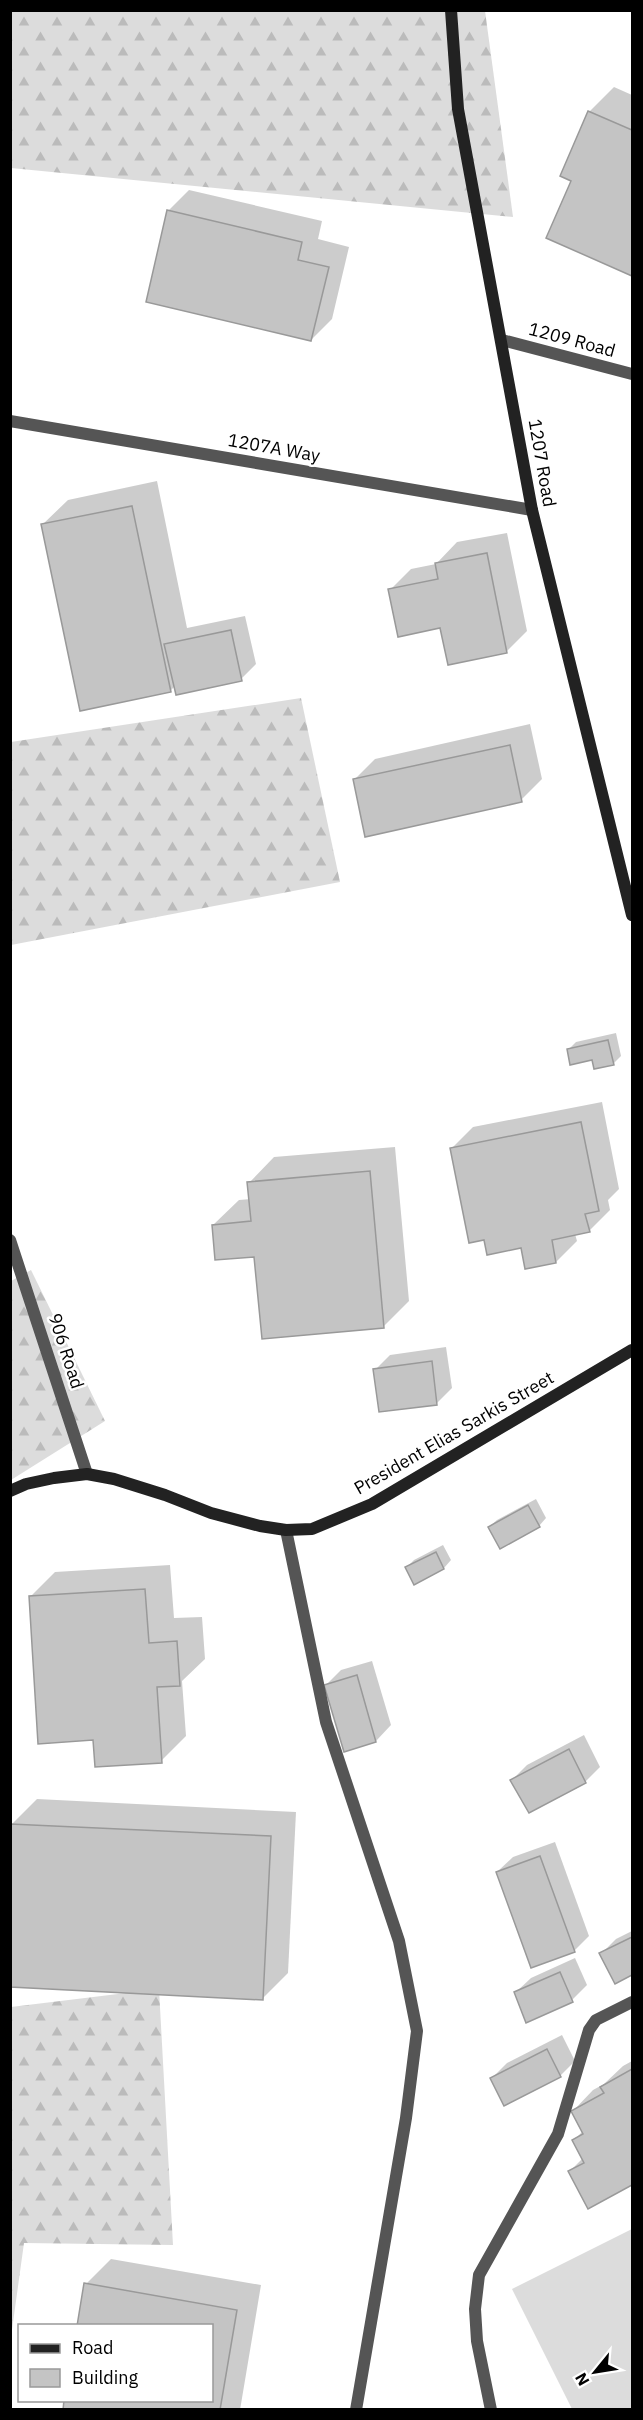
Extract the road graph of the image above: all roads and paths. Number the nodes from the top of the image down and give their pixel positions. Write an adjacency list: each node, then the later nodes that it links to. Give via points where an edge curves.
1 (451, 10): 2 (street, 1207 Road, via 458,109)
2 (502, 340): 3 (street, 1209 Road); 5 (street, 1207 Road)
3 (633, 374)
4 (10, 421): 5 (street, 1207A Way)
5 (532, 510): 6 (street, 1207 Road)
6 (633, 915)
7 (10, 1240): 9 (street, 906 Road)
8 (633, 1350): 11 (street, President Elias Sarkis Street, via 372,1504 312,1529)
9 (87, 1474): 10 (street, President Elias Sarkis Street, via 26,1484); 11 (street, President Elias Sarkis Street, via 165,1495 211,1513)
10 (10, 1491)
11 (286, 1530): 13 (street, via 326,1722 399,1941 417,2031 406,2118)
12 (633, 2002): 14 (street, via 596,2020 589,2030 558,2134 479,2275 477,2341)
13 (356, 2409)
14 (491, 2409)

